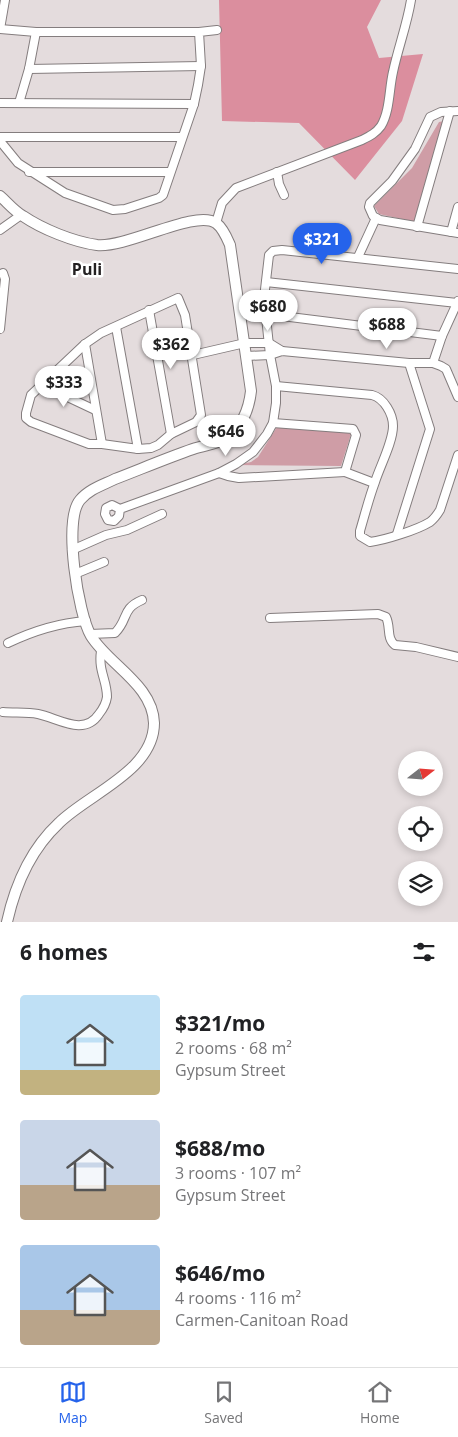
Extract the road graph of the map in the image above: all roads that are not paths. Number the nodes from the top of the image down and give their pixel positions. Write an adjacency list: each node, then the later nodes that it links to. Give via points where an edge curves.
1 (5, 0): 3 (street); 4 (street)
2 (411, 0): 20 (street, via 380,128 362,140)
3 (0, 1)
4 (1, 18): 5 (street)
5 (0, 29): 7 (street)
6 (216, 30): 8 (street)
7 (36, 32): 8 (street); 10 (street)
8 (200, 32): 9 (street)
9 (201, 66): 10 (street); 13 (street)
10 (29, 69): 12 (street)
11 (0, 103): 12 (street)
12 (19, 104): 13 (street)
13 (194, 104): 16 (street)
14 (454, 111): 25 (street, via 435,114 428,119 415,149 392,182 370,203 369,209); 27 (street)
15 (0, 137): 16 (street)
16 (181, 137): 19 (street)
17 (0, 141): 18 (street)
18 (29, 172): 19 (street); 19 (street, via 65,194 118,210 159,198)
19 (170, 172)
20 (277, 172): 21 (street, via 278,184); 26 (street, via 236,188 222,203)
21 (284, 195)
22 (0, 196): 24 (main road)
23 (458, 207): 29 (street)
24 (20, 215): 26 (main road, via 56,233 97,245 130,241 184,222 208,220); 28 (street)
25 (376, 218): 27 (street); 30 (street)
26 (216, 223): 40 (main road, via 230,245)
27 (417, 227): 29 (street)
28 (0, 230)
29 (454, 233)
30 (358, 257): 31 (street); 33 (street, via 273,250 269,255)
31 (458, 269)
32 (4, 273): 38 (street)
33 (266, 282): 34 (street); 36 (street)
34 (458, 302): 39 (street)
35 (149, 310): 37 (street); 44 (street, via 178,298 185,315); 54 (street)
36 (266, 314): 39 (street); 41 (street)
37 (116, 326): 42 (street); 56 (street)
38 (0, 329)
39 (442, 336): 48 (street)
40 (245, 343): 41 (street); 44 (street); 46 (main road)
41 (269, 343): 43 (street); 45 (street)
42 (85, 344): 49 (street); 52 (street)
43 (282, 351): 45 (street); 47 (street)
44 (192, 355): 54 (street, via 202,415 196,422)
45 (270, 355): 46 (street); 50 (street)
46 (247, 356): 64 (main road, via 250,401 243,420 234,431 223,440 170,457 88,493 80,500 73,518)
47 (409, 363): 48 (street); 63 (street, via 430,429)
48 (432, 363): 51 (street, via 446,369)
49 (42, 385): 52 (street); 55 (street, via 31,395 26,418 89,444)
50 (276, 386): 53 (street); 60 (street, via 372,395 380,399 393,425)
51 (458, 397)
52 (95, 410): 55 (street)
53 (273, 423): 58 (street, via 354,429 356,435); 59 (street, via 253,452)
54 (171, 434): 56 (street, via 158,445)
55 (102, 444): 56 (street)
56 (138, 449)
57 (458, 455): 63 (street, via 436,516)
58 (345, 472): 59 (street, via 239,478); 60 (street)
59 (219, 473): 61 (street)
60 (374, 483): 63 (street, via 360,536 370,542)
61 (120, 509)
62 (162, 514): 64 (street)
63 (397, 534)
64 (72, 550): 66 (main road)
65 (104, 562): 66 (street)
66 (75, 574): 69 (main road)
67 (142, 600): 70 (street, via 128,608 115,632)
68 (270, 618): 73 (street, via 378,614 386,617 389,640 394,646 416,647)
69 (86, 621): 70 (main road); 71 (street, via 50,627)
70 (90, 634): 72 (main road)
71 (8, 643)
72 (101, 651): 74 (street, via 107,696 105,705 90,723 78,726 38,714); 75 (main road, via 148,700 153,714 153,736 132,768 59,822 44,839 19,883)
73 (458, 657)
74 (3, 712)
75 (7, 922)

